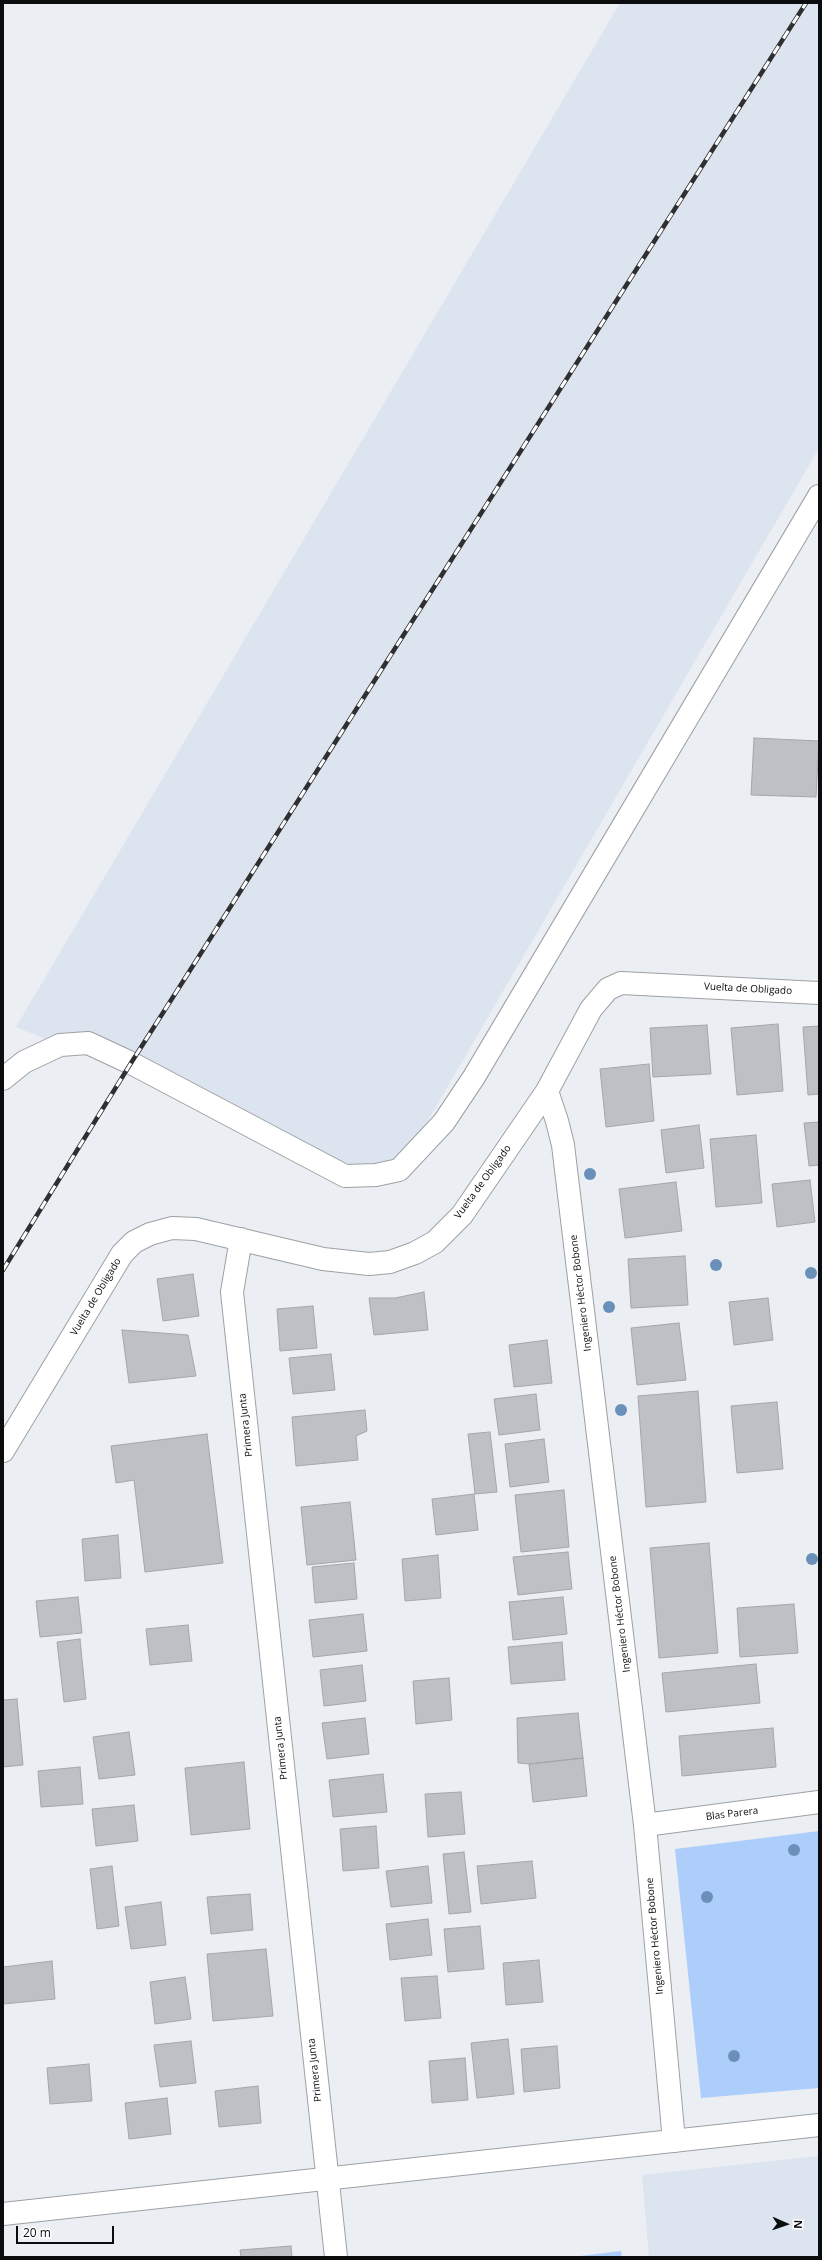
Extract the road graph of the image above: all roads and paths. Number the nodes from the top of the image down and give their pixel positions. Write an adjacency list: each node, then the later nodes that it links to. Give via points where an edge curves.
1 (819, 496): 3 (street, via 474,1077 444,1122 400,1170 376,1175 345,1176 131,1062 88,1043 60,1045 24,1062)
2 (819, 992): 4 (street, Vuelta de Obligado, via 621,983 608,989 591,1009)
3 (3, 1079)
4 (547, 1091): 5 (street, Vuelta de Obligado, via 462,1215 435,1242 415,1253 390,1262 369,1264 323,1259); 8 (street, Ingeniero Héctor Bobone, via 558,1121 563,1145)
5 (241, 1239): 6 (street, Vuelta de Obligado, via 196,1229 172,1228 134,1242 122,1254); 11 (street, Primera Junta, via 232,1292)
6 (3, 1451)
7 (819, 1802): 8 (street, Blas Parera)
8 (645, 1825): 10 (street, Ingeniero Héctor Bobone)
9 (819, 2125): 10 (street)
10 (674, 2141): 11 (street)
11 (327, 2177): 12 (street); 13 (street, Primera Junta)
12 (3, 2214)
13 (336, 2257)

